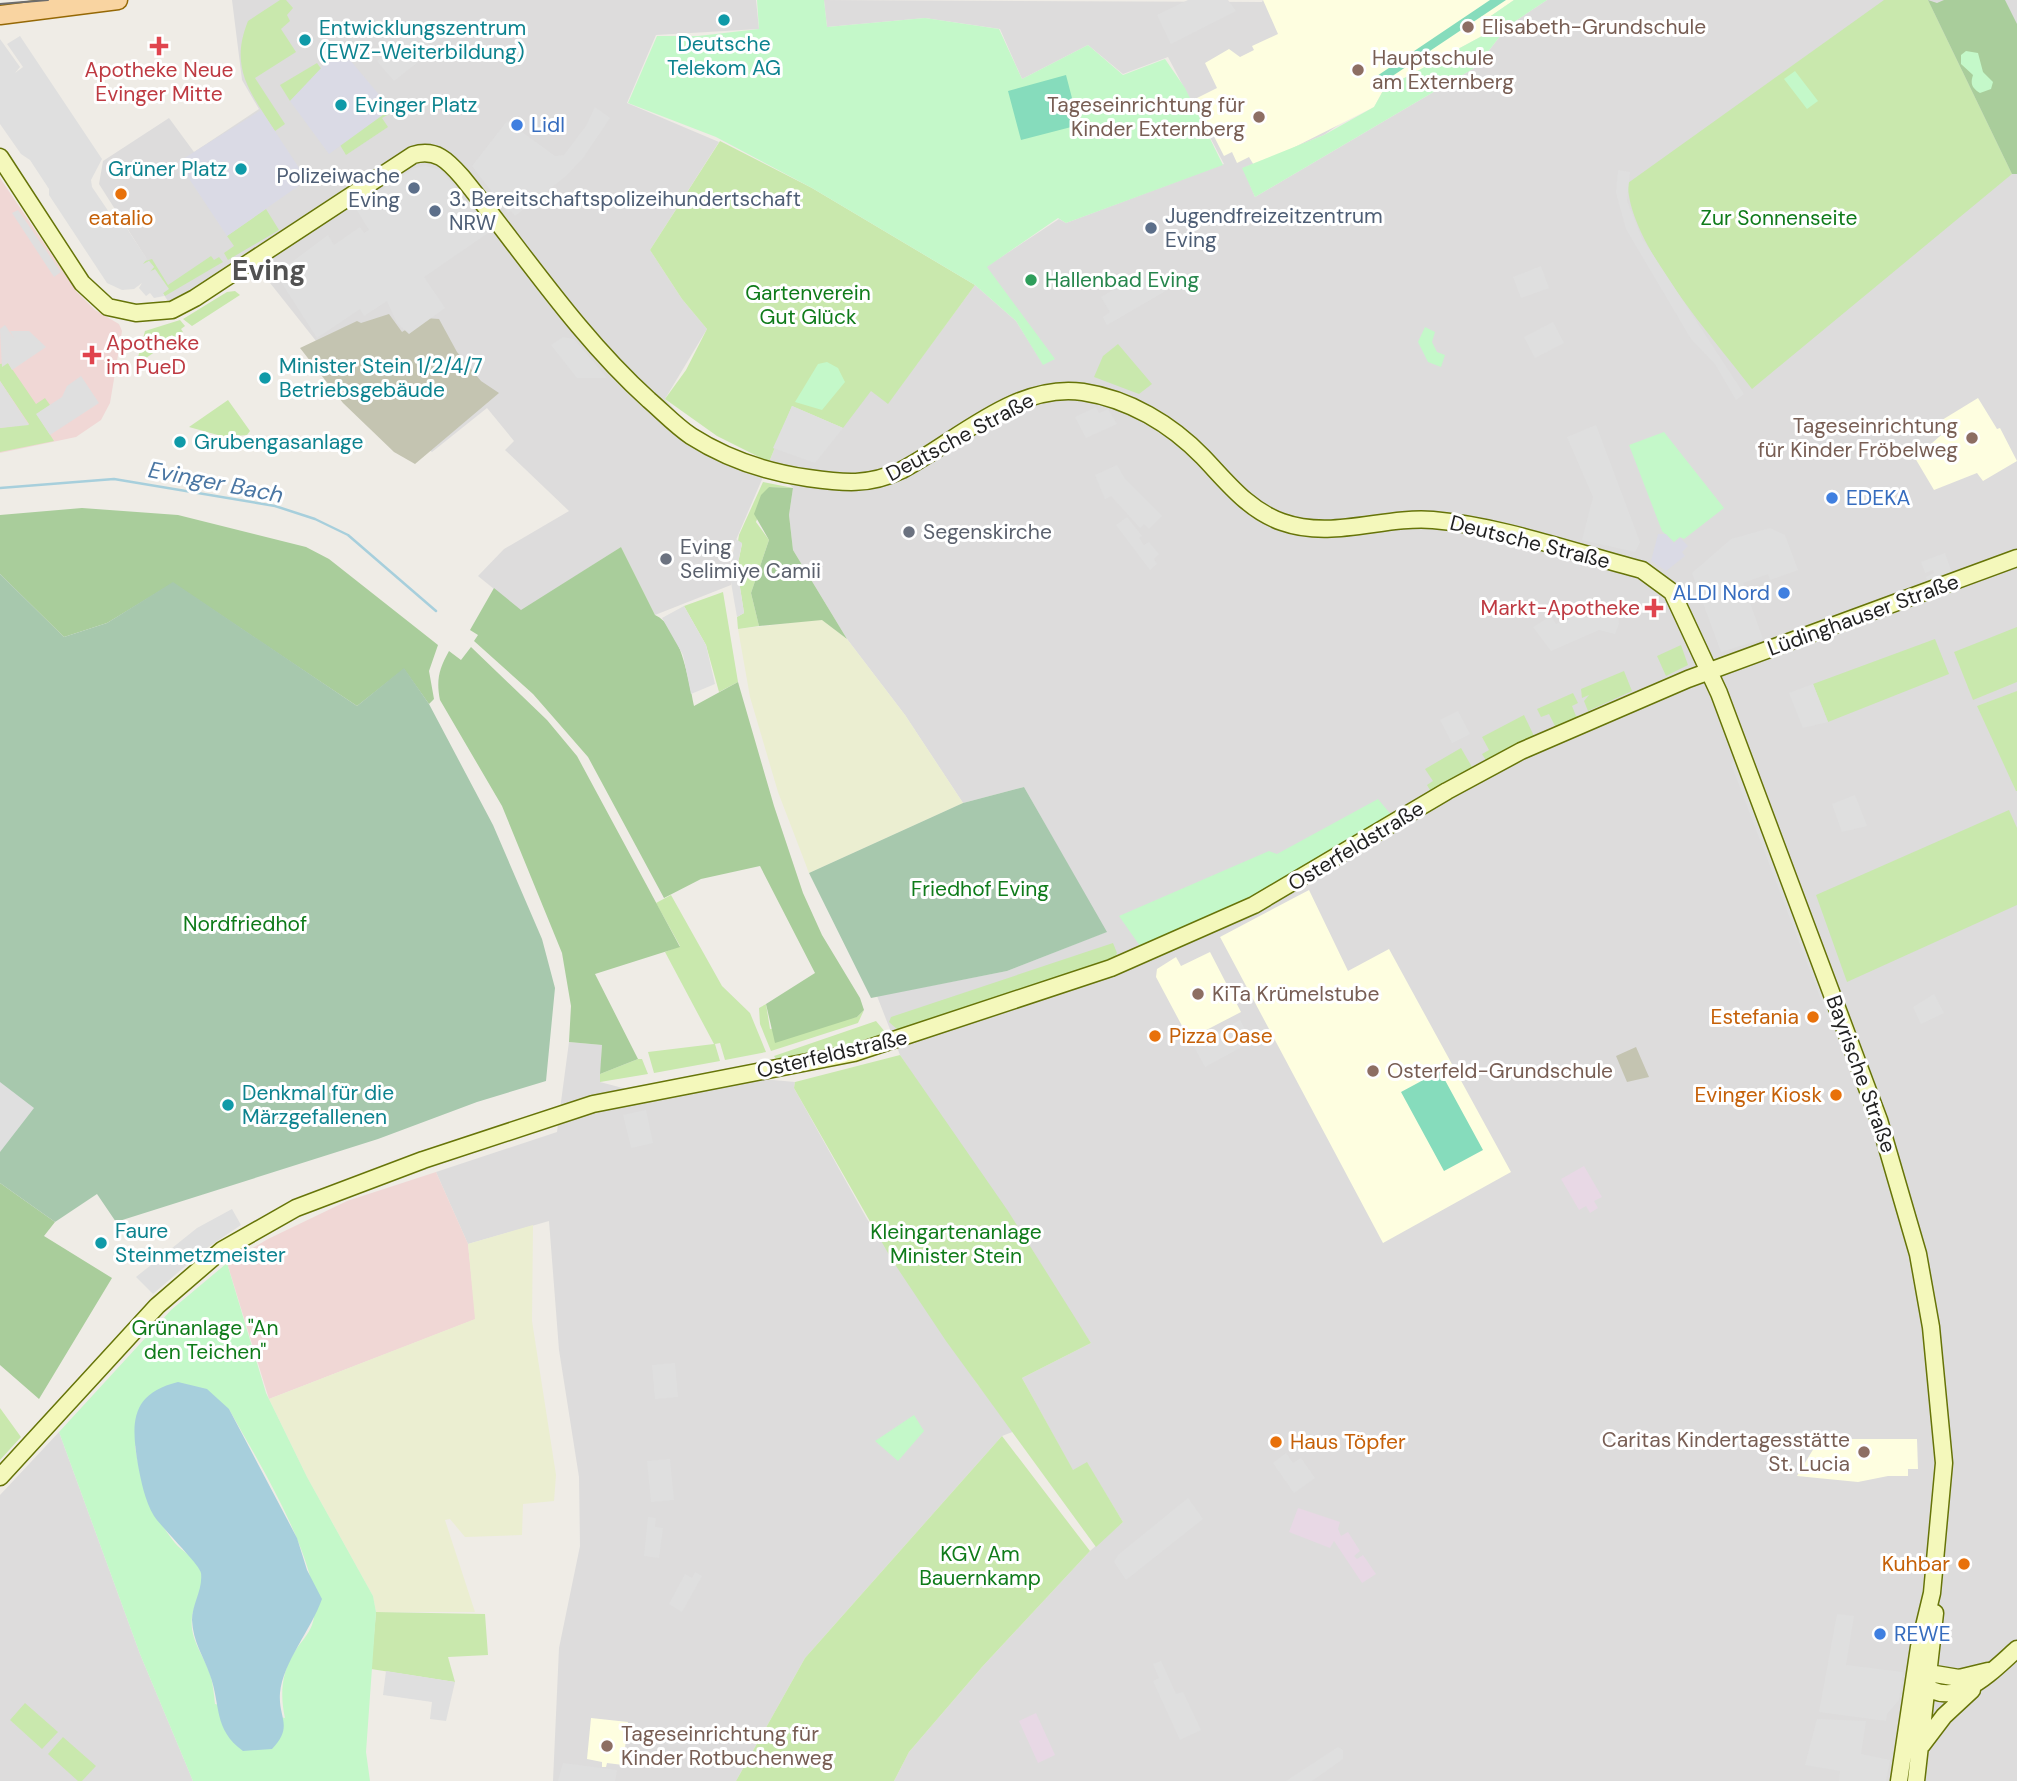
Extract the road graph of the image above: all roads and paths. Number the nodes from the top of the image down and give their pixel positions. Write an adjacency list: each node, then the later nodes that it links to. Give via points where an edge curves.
1 (118, 0): 2 (main road)
2 (0, 15)
3 (0, 157): 5 (street, Deutsche Straße, via 82,283 108,307 136,313 172,310 413,155 435,154 462,177 630,383 692,437 762,469 854,484 884,479 1012,405 1044,393 1082,391 1110,398 1161,422 1240,496 1281,522 1325,529 1405,519 1449,521 1642,570)
4 (2017, 558): 6 (street, Lüdinghauser Straße)
5 (1662, 583): 6 (street, Bayrische Straße, via 1682,608)
6 (1710, 671): 7 (street, Osterfeldstraße, via 1521,751 1254,905 1111,968 854,1053 593,1104 410,1164 296,1208 222,1250 157,1306); 10 (street, Bayrische Straße, via 1879,1120 1912,1226 1928,1310 1944,1442 1942,1510 1926,1609)
7 (0, 1477)
8 (2017, 1649): 9 (street)
9 (1993, 1669): 10 (street, via 1959,1678); 11 (street)
10 (1924, 1680): 11 (street, via 1952,1692); 12 (street, Bayrische Straße); 13 (street, Bayrische Straße)
11 (1978, 1684): 12 (street)
12 (1920, 1747): 14 (street, Bayrische Straße)
13 (1899, 1781)
14 (1916, 1781)

